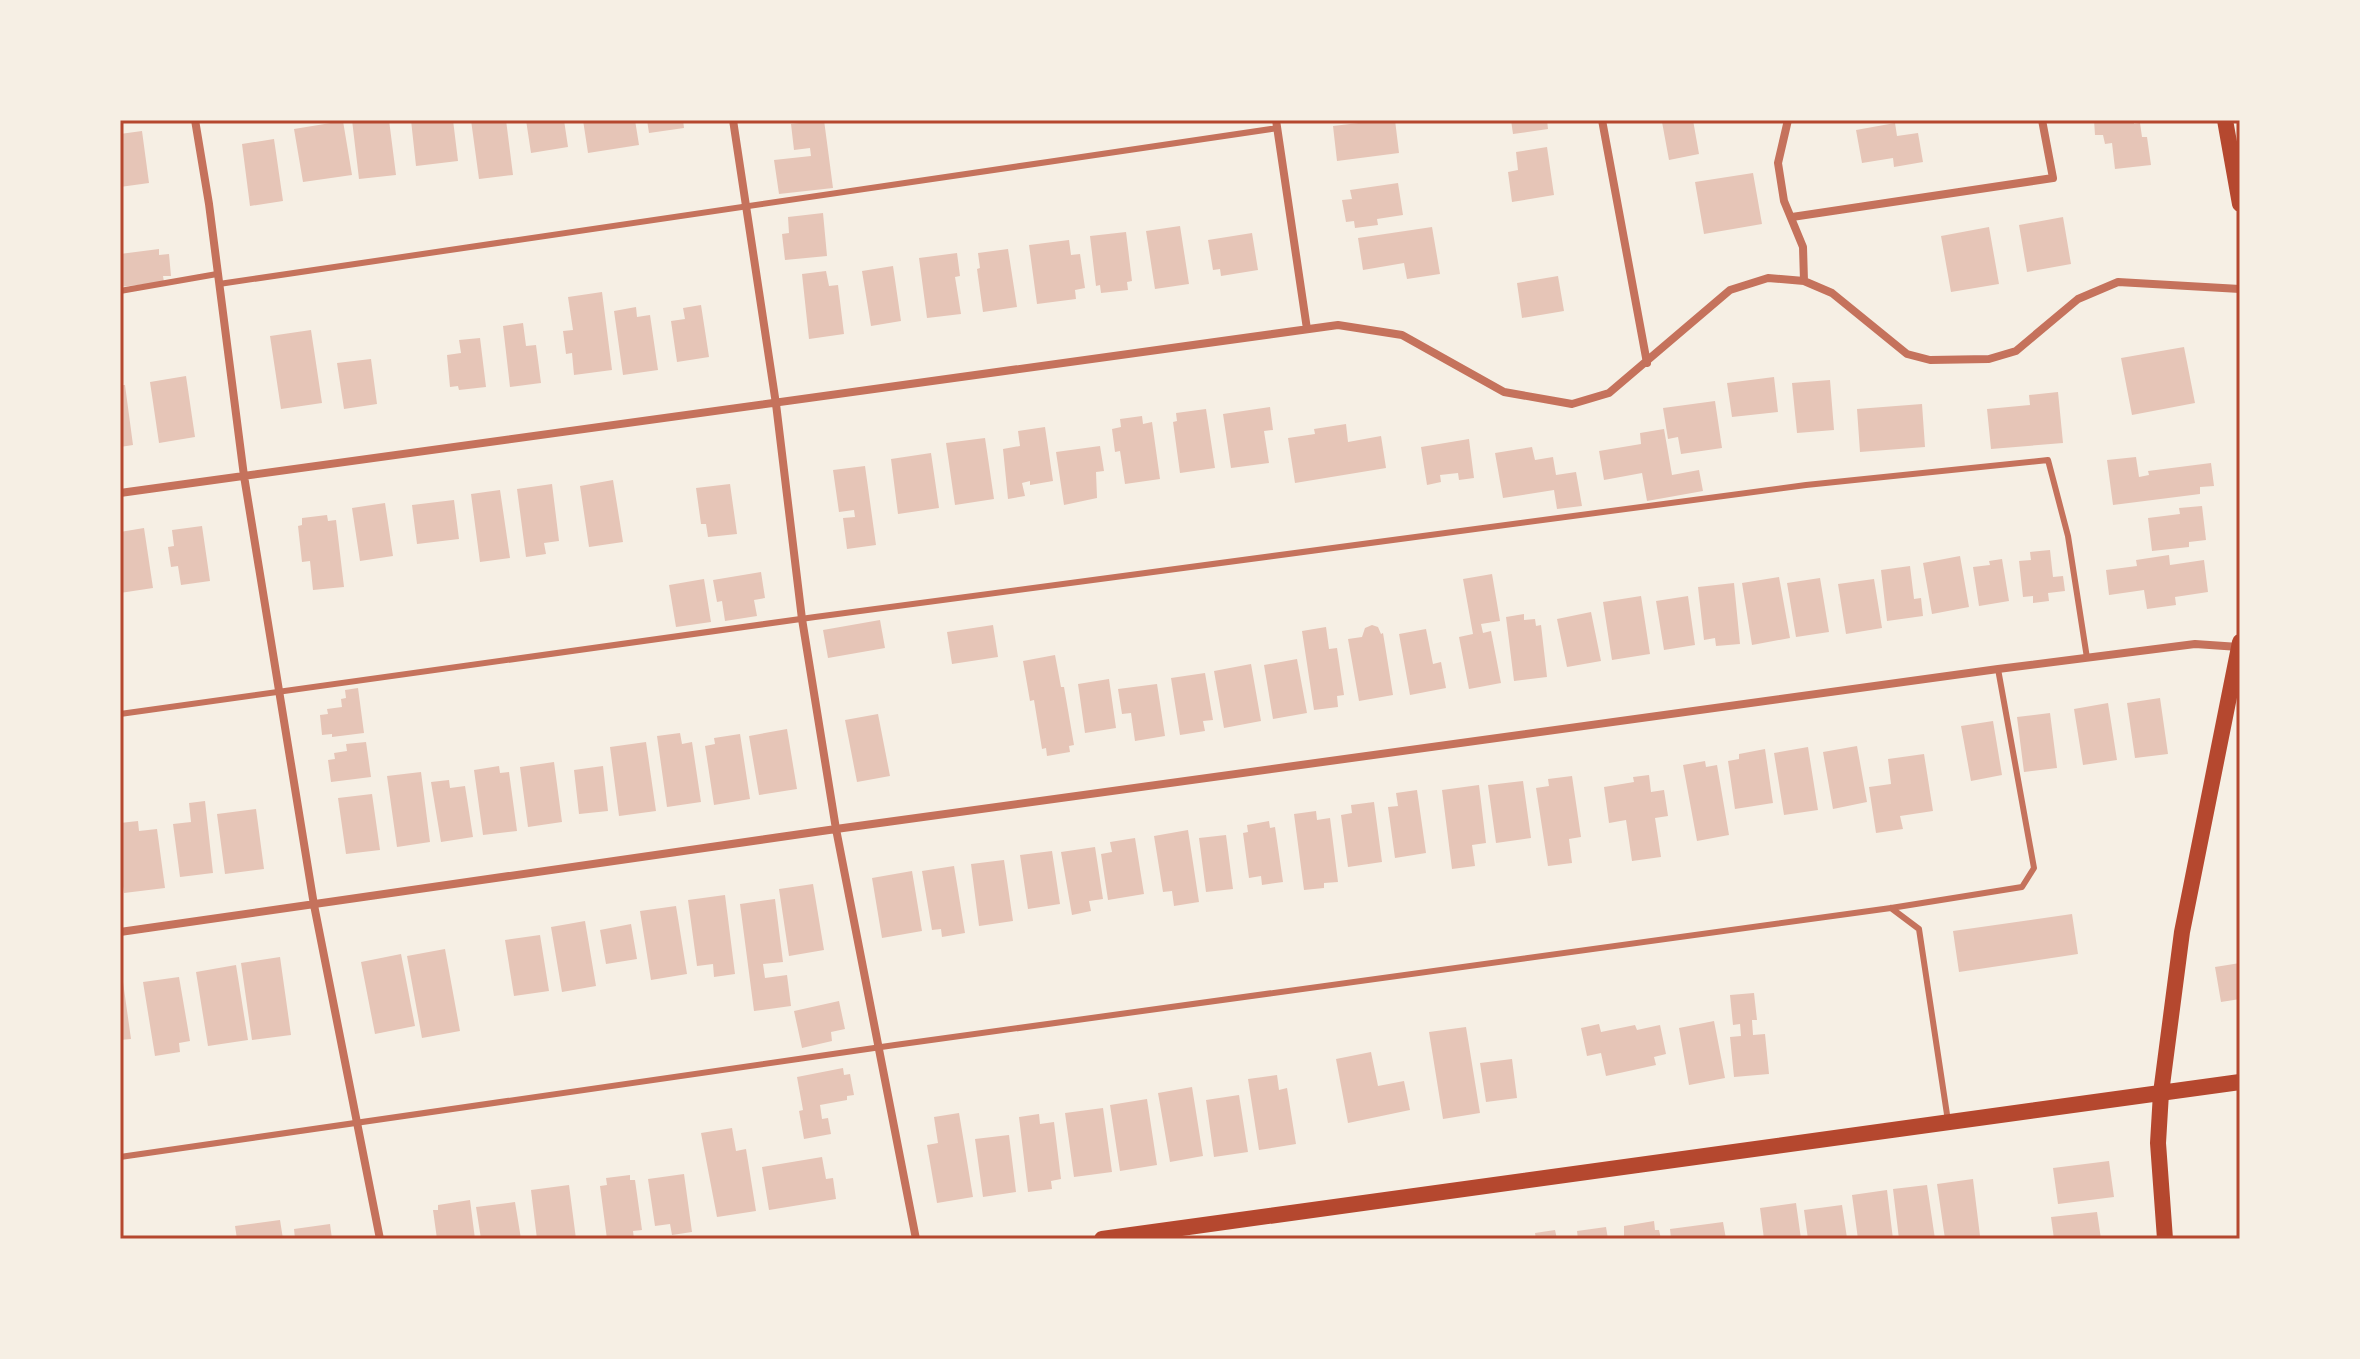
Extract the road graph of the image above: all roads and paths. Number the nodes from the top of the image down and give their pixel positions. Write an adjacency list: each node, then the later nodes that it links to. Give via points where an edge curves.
1 (195, 120): 11 (street)
2 (733, 120): 9 (street)
3 (1602, 120): 16 (street)
4 (1788, 120): 10 (street, via 1778,163)
5 (2042, 120): 10 (street, via 2053,178)
6 (2225, 120): 8 (main road)
7 (1277, 124): 9 (lane); 15 (street)
8 (2240, 204)
9 (746, 208): 11 (lane); 17 (street)
10 (1792, 217): 12 (street, via 1803,247)
11 (218, 279): 14 (lane); 18 (street)
12 (1804, 281): 13 (street, via 1832,293 1907,354 1930,360 1989,359 2016,351 2078,299 2118,282); 16 (street, via 1768,278 1730,290)
13 (2240, 289)
14 (120, 291)
15 (1307, 329): 16 (street, via 1338,325 1402,335 1504,392 1572,404 1609,393); 17 (street)
16 (1647, 363)
17 (776, 404): 18 (street); 20 (street)
18 (244, 476): 19 (street); 24 (street)
19 (120, 493)
20 (802, 619): 22 (lane, via 1790,487 2048,460 2068,536); 24 (lane); 26 (street)
21 (2240, 645): 22 (street, via 2195,644); 32 (main road, via 2182,932)
22 (2087, 658): 23 (street)
23 (1998, 669): 26 (street); 28 (lane, via 2034,868 2022,887)
24 (279, 692): 25 (lane); 27 (street)
25 (120, 714)
26 (836, 829): 27 (street); 30 (street)
27 (314, 905): 29 (street); 34 (street)
28 (1891, 908): 30 (lane); 33 (lane, via 1919,929)
29 (120, 932)
30 (878, 1048): 34 (lane); 37 (street)
31 (2240, 1082): 32 (main road)
32 (2161, 1093): 33 (main road); 39 (main road, via 2158,1143)
33 (1948, 1121): 38 (main road)
34 (358, 1124): 35 (lane); 36 (street)
35 (120, 1157)
36 (380, 1239)
37 (916, 1239)
38 (1102, 1239)
39 (2165, 1239)

